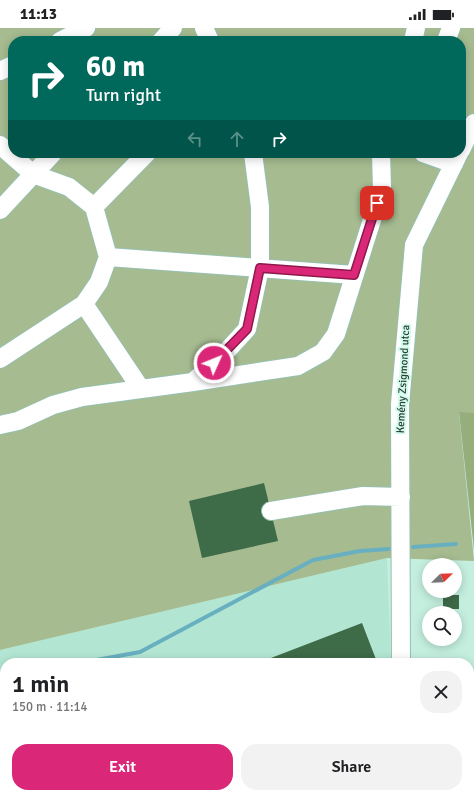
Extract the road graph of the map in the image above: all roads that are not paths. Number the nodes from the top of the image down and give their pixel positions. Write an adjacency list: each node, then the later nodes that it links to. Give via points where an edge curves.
1 (86, 28): 3 (street)
2 (173, 28): 4 (street)
3 (70, 36)
4 (166, 36)
5 (474, 123): 6 (street, Kemény Zsigmond utca)
6 (466, 139)
7 (0, 146): 8 (street)
8 (8, 153)
9 (14, 158): 15 (street)
10 (48, 158): 15 (street)
11 (142, 158): 16 (street)
12 (255, 158): 19 (street, via 260,208)
13 (380, 158): 20 (street, via 382,188)
14 (457, 158): 26 (street, Kemény Zsigmond utca, via 414,245 400,404)
15 (33, 174): 16 (street, via 69,186); 17 (street)
16 (94, 207): 18 (street)
17 (0, 210)
18 (108, 257): 19 (street); 21 (street, via 99,282)
19 (260, 268): 20 (street); 23 (street, via 247,329)
20 (354, 275): 23 (street, via 336,334 323,352 298,366)
21 (84, 304): 22 (street); 24 (street)
22 (0, 359)
23 (193, 382): 24 (street)
24 (141, 389): 25 (street, via 82,397 53,405 18,421)
25 (0, 425)
26 (401, 497): 27 (street, via 363,496); 28 (street, Kemény Zsigmond utca)
27 (271, 511)
28 (402, 658)

